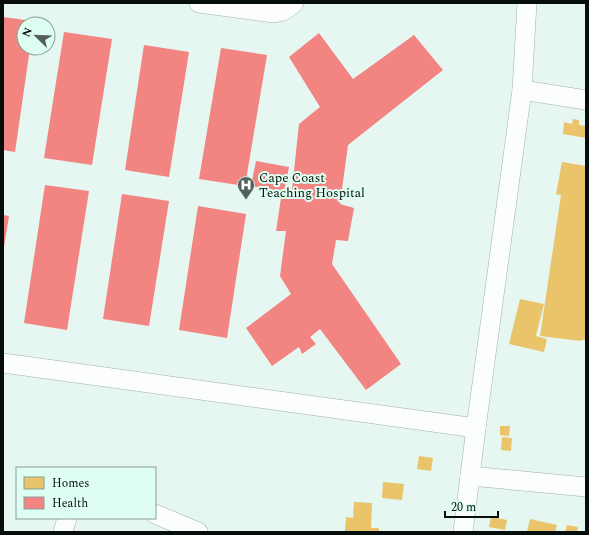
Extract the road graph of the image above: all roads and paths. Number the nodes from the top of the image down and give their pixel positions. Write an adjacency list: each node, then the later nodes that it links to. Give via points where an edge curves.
1 (199, 3): 2 (street, via 274,13 283,11)
2 (294, 3)
3 (527, 3): 4 (street)
4 (522, 90): 5 (street); 7 (street)
5 (586, 100)
6 (3, 363): 7 (street)
7 (476, 428): 8 (street)
8 (470, 476): 9 (street); 14 (street)
9 (586, 487)
10 (156, 514): 13 (street)
11 (67, 519): 12 (street)
12 (63, 532)
13 (198, 532)
14 (463, 532)

